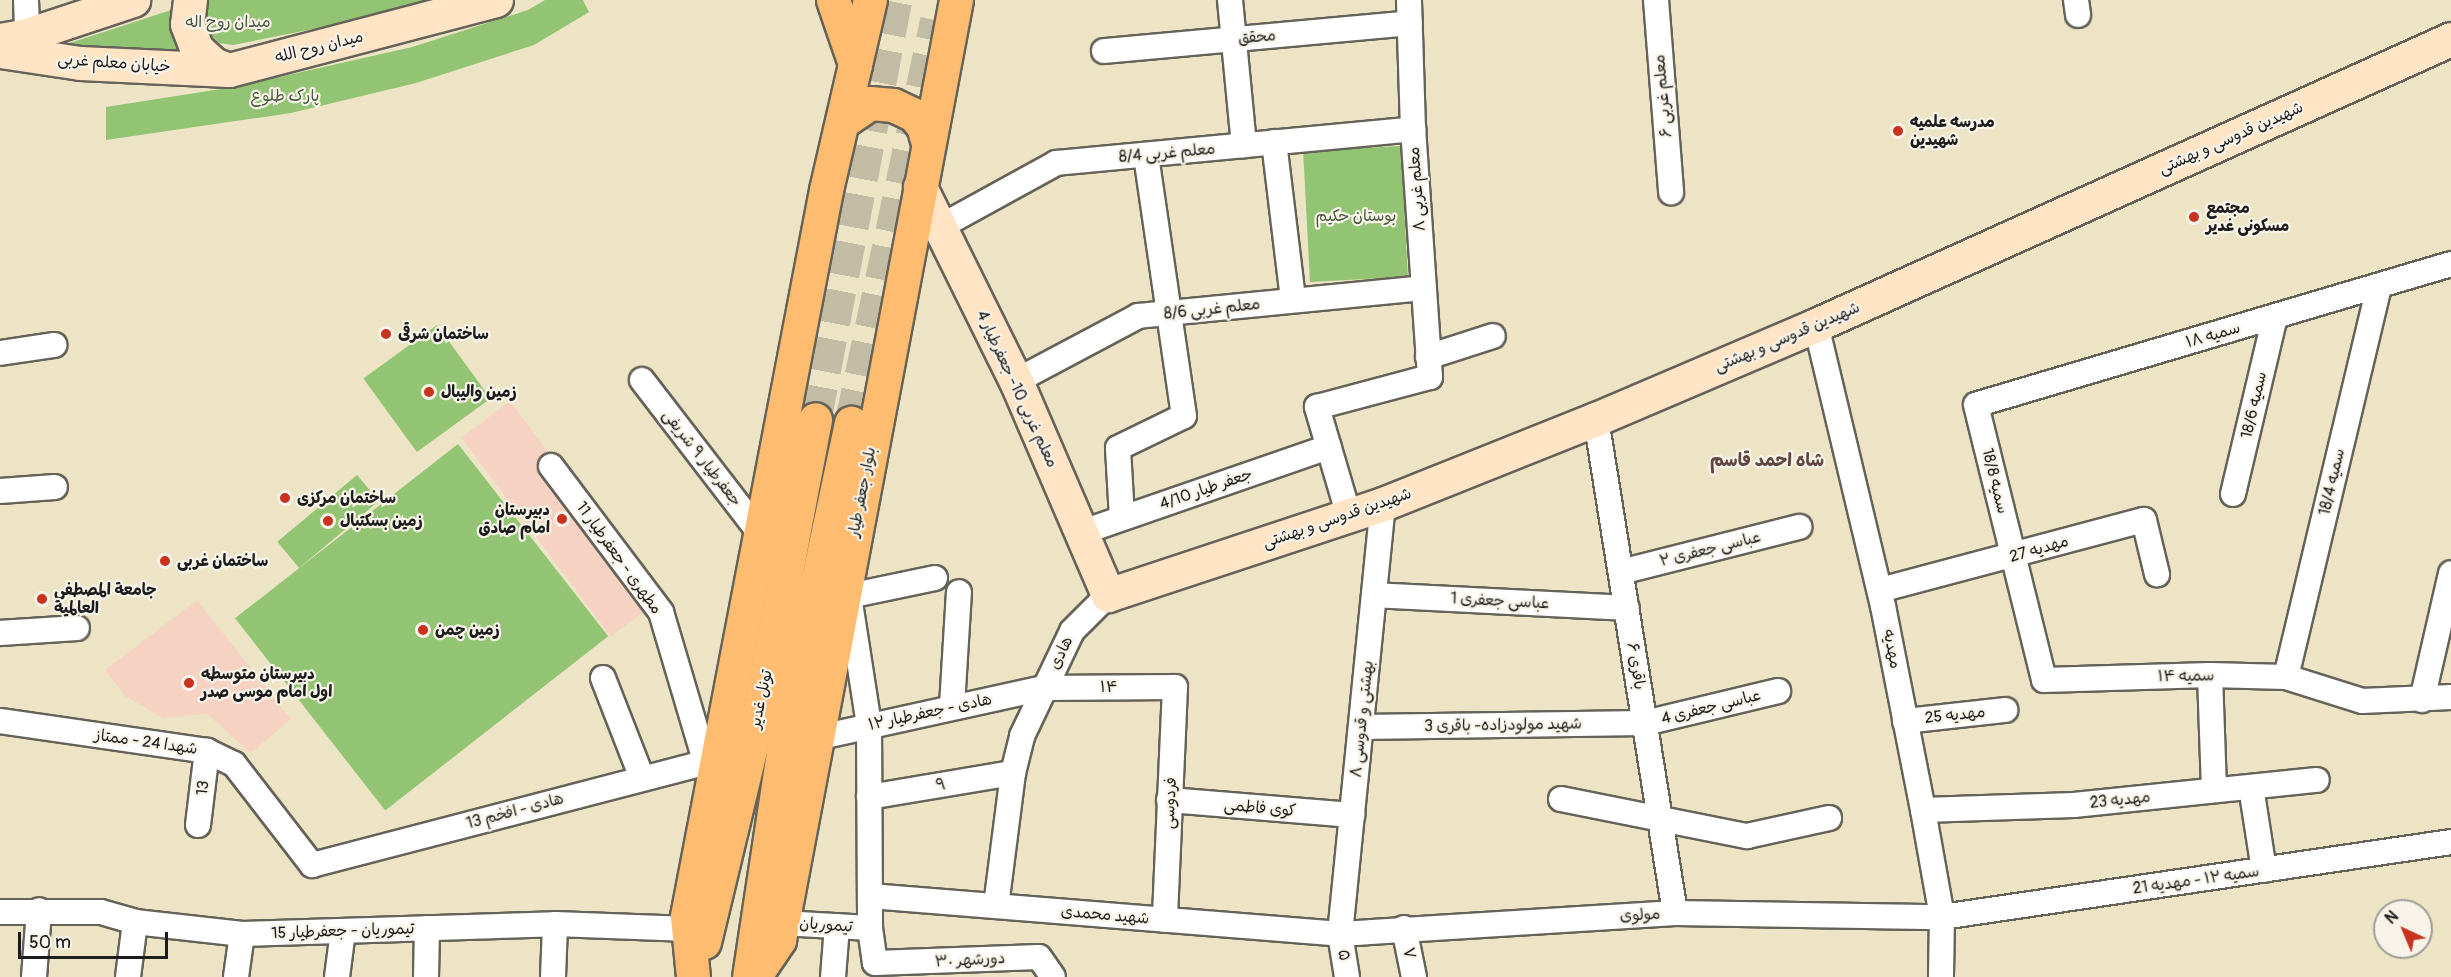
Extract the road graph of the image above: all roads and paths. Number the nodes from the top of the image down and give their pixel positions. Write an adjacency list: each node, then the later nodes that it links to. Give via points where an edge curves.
1 (26, 0): 13 (street)
2 (133, 0): 13 (street, خیابان معلم غربی)
3 (190, 0): 16 (street, via 186,24 196,48 213,64)
4 (496, 0): 16 (street, میدان روح الله)
5 (833, 0): 15 (main road)
6 (870, 0): 15 (main road)
7 (956, 0): 20 (main road, بلوار جعفر طیار)
8 (1230, 0): 11 (street)
9 (1656, 0): 24 (street, معلم غربی ۶)
10 (1409, 11): 11 (street, محقق); 18 (street, معلم غربی ۸)
11 (1235, 39): 14 (street, محقق); 21 (street)
12 (2451, 39): 32 (street, شهیدین قدوسی و بهشتی)
13 (9, 42): 16 (street, خیابان معلم غربی, via 80,63)
14 (1104, 51)
15 (856, 68): 17 (main road)
16 (229, 70)
17 (842, 122): 20 (main road, via 870,103 893,105 914,115 923,126); 53 (main road)
18 (1413, 129): 19 (street, معلم غربی 8/4); 28 (street, معلم غربی ۸)
19 (1274, 142): 21 (street, معلم غربی 8/4); 29 (street)
20 (928, 143): 23 (main road, بلوار جعفر طیار)
21 (1244, 145): 22 (street, معلم غربی 8/4)
22 (1146, 155): 25 (street, معلم غربی 8/4, via 1056,163); 30 (street)
23 (920, 187): 25 (street, معلم غربی 10- جعفرطیار 4); 81 (main road, بلوار جعفر طیار)
24 (1671, 192)
25 (938, 228): 38 (street, معلم غربی 10- جعفرطیار 4)
26 (2451, 264): 27 (street, سمیه ۱۸)
27 (2379, 286): 31 (street, سمیه ۱۸); 67 (street, سمیه 18/4)
28 (1424, 288): 29 (street, معلم غربی 8/6); 36 (street, معلم غربی ۸)
29 (1293, 300): 30 (street, معلم غربی 8/6)
30 (1170, 313): 38 (street, معلم غربی 8/6, via 1138,316); 50 (street, via 1184,416 1118,448)
31 (2275, 316): 39 (street, سمیه ۱۸); 47 (street, سمیه 18/6)
32 (1816, 325): 41 (street, شهیدین قدوسی و بهشتی); 59 (street, مهدیه)
33 (1493, 336): 36 (street)
34 (54, 345): 35 (street)
35 (0, 353)
36 (1429, 367): 43 (street, via 1317,407)
37 (642, 380): 53 (street, جعفرطیار ۹ شریفی)
38 (1016, 381): 52 (street, معلم غربی 10- جعفرطیار 4)
39 (1976, 405): 54 (street, سمیه 18/8)
40 (815, 419): 124 (main road, تونل غدیر, via 759,713)
41 (1596, 419): 48 (street, شهیدین قدوسی و بهشتی); 55 (street, ۶ باقری)
42 (851, 423): 125 (main road, تونل غدیر, via 772,813)
43 (1329, 447): 49 (street); 50 (street, جعفر طیار 4/10)
44 (551, 466): 83 (street, مطهری - جعفرطیار 11, via 661,612)
45 (55, 488): 46 (street)
46 (0, 491)
47 (2233, 494)
48 (1383, 504): 49 (street, شهیدین قدوسی و بهشتی); 62 (street, بهشتی و قدوسی ۸)
49 (1349, 516): 61 (street, شهیدین قدوسی و بهشتی)
50 (1122, 518): 52 (street, جعفر طیار 4/10)
51 (1799, 527): 55 (street, عباسی جعفری ۲)
52 (1083, 532): 61 (street, معلم غربی 10- جعفرطیار 4)
53 (762, 536): 83 (main road)
54 (2014, 557): 57 (street, مهدیه 27, via 2144,520); 59 (street, مهدیه 27); 66 (street, سمیه ۱۴, via 2044,680)
55 (1621, 572): 63 (street, ۶ باقری)
56 (2451, 573): 73 (street)
57 (2157, 574)
58 (935, 578): 79 (street, via 849,596)
59 (1880, 590): 76 (street, مهدیه)
60 (959, 592): 74 (street)
61 (1108, 595): 70 (street, هادی, via 1072,630)
62 (1374, 595): 63 (street, عباسی جعفری 1); 80 (street, بهشتی و قدوسی ۸)
63 (1627, 608): 78 (street, ۶ باقری)
64 (77, 628): 65 (street)
65 (0, 633)
66 (2210, 675): 67 (street, سمیه ۱۴); 88 (street)
67 (2286, 677): 73 (street, سمیه ۱۴, via 2362,701)
68 (603, 678): 85 (street)
69 (1175, 687): 70 (street, ۱۴); 91 (street, فردوسی)
70 (1044, 688): 74 (street, هادی - جعفرطیار ۱۲); 84 (street, هادی, via 1022,736)
71 (1778, 691): 78 (street, عباسی جعفری 4)
72 (2451, 697): 73 (street, سمیه ۱۴)
73 (2422, 700)
74 (952, 706): 79 (street, هادی - جعفرطیار ۱۲)
75 (2005, 710): 76 (street, مهدیه 25)
76 (1905, 721): 92 (street, مهدیه)
77 (0, 722): 82 (street, شهدا 24 - ممتاز)
78 (1645, 723): 80 (street, شهید مولودزاده- باقری 3); 95 (street, ۶ باقری)
79 (869, 725): 81 (street, هادی - جعفرطیار ۱۲); 89 (street)
80 (1361, 727): 93 (street, بهشتی و قدوسی ۸)
81 (816, 738): 108 (main road, بلوار جعفر طیار)
82 (207, 751): 96 (street, 13); 98 (street, شهدا 24 - ممتاز, via 234,764)
83 (712, 760): 85 (street, هادی - افخم 13); 114 (main road, via 687,916)
84 (1013, 774): 89 (street, ۹); 101 (street, هادی)
85 (642, 778): 98 (street, هادی - افخم 13)
86 (2317, 780): 87 (street, مهدیه 23)
87 (2251, 787): 88 (street, مهدیه 23); 99 (street)
88 (2214, 790): 92 (street, مهدیه 23, via 2074,805)
89 (869, 797): 100 (street)
90 (1561, 799): 95 (street)
91 (1169, 800): 93 (street, کوی فاطمی); 106 (street, فردوسی)
92 (1923, 810): 105 (street, مهدیه)
93 (1352, 815): 117 (street, بهشتی و قدوسی ۸)
94 (1829, 818): 95 (street, via 1747,836)
95 (1660, 822): 104 (street, ۶ باقری)
96 (198, 825)
97 (2451, 842): 99 (street, سمیه ۱۲ - مهدیه 21)
98 (312, 866)
99 (2264, 870): 105 (street, سمیه ۱۲ - مهدیه 21)
100 (870, 896): 101 (street, شهید محمدی); 112 (street)
101 (996, 906): 106 (street, شهید محمدی)
102 (39, 910): 103 (street, تیموریان - جعفرطیار 15); 107 (street, تیموریان - جعفرطیار 15, via 101,912); 118 (street)
103 (0, 912)
104 (1675, 913): 105 (street, مولوی); 113 (street, مولوی)
105 (1942, 917): 131 (street, مهدیه)
106 (1165, 920): 117 (street, شهید محمدی)
107 (135, 922): 116 (street, تیموریان - جعفرطیار 15); 119 (street)
108 (782, 923): 110 (street, تیموریان); 126 (main road, بلوار جعفر طیار, via 779,940)
109 (555, 924): 111 (street, تیموریان - جعفرطیار 15); 114 (street, تیموریان - جعفرطیار 15); 123 (street)
110 (837, 926): 112 (street, تیموریان); 127 (street)
111 (427, 928): 115 (street, تیموریان - جعفرطیار 15); 122 (street)
112 (870, 928): 128 (street, دورشهر ۳۰, via 875,963 1039,957)
113 (1404, 928): 117 (street, مولوی); 130 (street, ۷)
114 (689, 929): 124 (main road)
115 (343, 932): 116 (street, تیموریان - جعفرطیار 15); 121 (street)
116 (242, 934): 120 (street)
117 (1340, 934): 129 (street, ۵)
118 (34, 977)
119 (128, 977)
120 (236, 977)
121 (338, 977)
122 (426, 977)
123 (553, 977)
124 (694, 977)
125 (749, 977)
126 (754, 977)
127 (833, 977)
128 (1053, 977)
129 (1347, 977)
130 (1414, 977)
131 (1941, 977)

